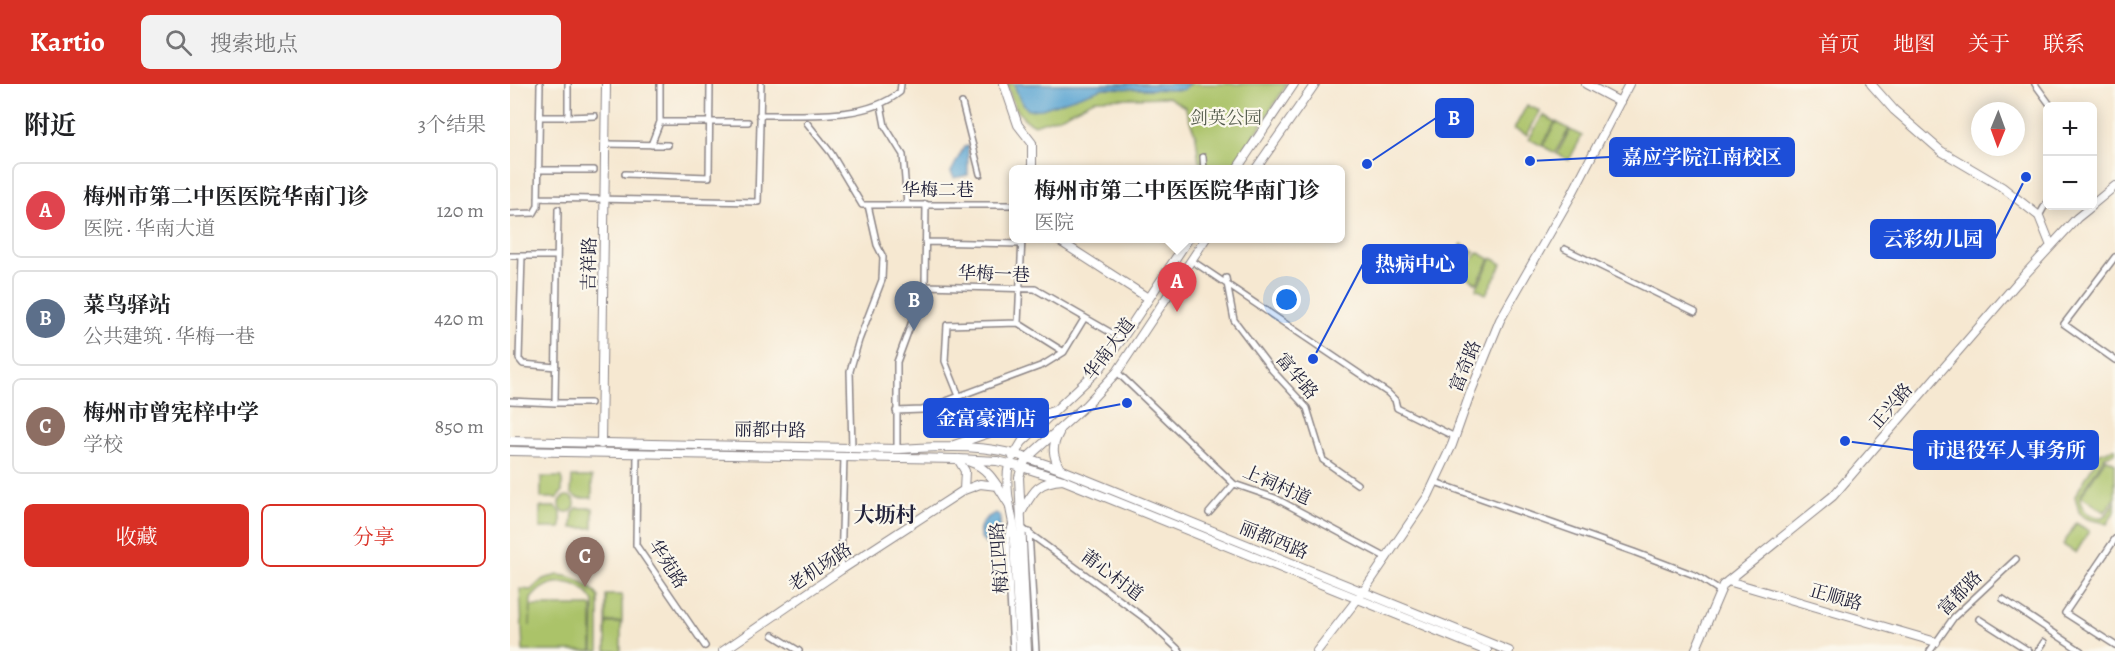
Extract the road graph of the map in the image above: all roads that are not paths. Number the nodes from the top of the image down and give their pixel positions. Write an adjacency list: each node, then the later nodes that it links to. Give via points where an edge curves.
1 (540, 84): 20 (street)
2 (568, 84): 21 (street)
3 (606, 84): 27 (street, 吉祥路)
4 (660, 84): 23 (street)
5 (710, 84): 25 (street)
6 (761, 84): 19 (street)
7 (901, 84): 18 (street, via 900,92)
8 (1004, 84): 31 (street, via 1018,125 1032,143)
9 (1294, 84): 33 (main road)
10 (1316, 84): 34 (main road)
11 (1586, 84): 15 (street)
12 (1629, 84): 15 (street, 富奇路)
13 (1871, 84): 51 (street, via 1894,111 1941,151 2002,187)
14 (2035, 84): 16 (street)
15 (1620, 102): 84 (street, 富奇路, via 1500,320)
16 (2048, 102)
17 (962, 103): 38 (street)
18 (881, 105): 19 (street, via 841,112); 43 (street, via 885,126 903,155)
19 (759, 115): 41 (street, via 758,202)
20 (540, 117): 21 (street); 35 (street)
21 (568, 117): 22 (street)
22 (595, 117)
23 (660, 122): 25 (street); 28 (street)
24 (748, 122): 25 (street)
25 (710, 123): 37 (street, via 709,177)
26 (807, 123): 45 (street)
27 (606, 144): 28 (street); 41 (street, 吉祥路)
28 (651, 145): 29 (street)
29 (668, 145)
30 (1203, 157): 32 (street)
31 (1032, 165)
32 (1204, 165)
33 (1239, 165)
34 (1259, 165)
35 (538, 170): 36 (street); 40 (street)
36 (594, 170)
37 (625, 174)
38 (980, 174)
39 (2115, 186): 42 (street, 正兴路)
40 (538, 198): 41 (street); 50 (street, via 534,213)
41 (605, 200): 86 (street, 吉祥路)
42 (2097, 201)
43 (907, 204): 44 (street, 华梅二巷); 45 (street, 华梅二巷)
44 (926, 204): 46 (street, 华梅二巷); 53 (street)
45 (865, 205): 88 (street, via 883,257 882,280 850,371)
46 (1009, 205)
47 (558, 209): 62 (street)
48 (2043, 210): 51 (street)
49 (2086, 210): 58 (street, 正兴路)
50 (510, 214)
51 (2040, 216): 58 (street)
52 (1009, 241): 53 (street)
53 (925, 242): 66 (street)
54 (1021, 243): 67 (street)
55 (1063, 243): 68 (street)
56 (1186, 243): 68 (main road, 华南大道)
57 (1203, 243): 64 (main road, 华南大道)
58 (2051, 246): 114 (street, 正兴路, via 1833,496)
59 (1565, 249): 69 (street)
60 (510, 256): 61 (street)
61 (522, 256): 62 (street); 75 (street, via 519,358 523,364)
62 (557, 256): 75 (street)
63 (2115, 256): 74 (street, via 2064,324)
64 (1191, 260): 76 (main road, 华南大道); 84 (street, via 1388,393 1397,408)
65 (1226, 278): 102 (street, 富华路, via 1234,320 1307,408 1323,460)
66 (924, 286): 67 (street, 华梅一巷); 82 (street, via 897,362)
67 (1021, 290): 71 (street); 72 (street, 华梅一巷, via 1035,289)
68 (1148, 298): 72 (main road, 华南大道)
69 (1695, 312)
70 (1084, 319): 73 (street)
71 (1018, 323): 73 (street); 77 (street, via 947,325 945,361)
72 (1122, 339): 81 (main road, 华南大道, via 1101,367)
73 (1064, 352): 77 (street, via 1043,365)
74 (2115, 360)
75 (556, 367): 79 (street)
76 (1117, 372): 83 (main road, 华南大道); 101 (street, 上祠村道)
77 (959, 396): 82 (street, via 922,410)
78 (510, 401): 79 (street)
79 (555, 403): 80 (street)
80 (590, 403)
81 (1059, 409): 87 (main road); 92 (main road, 华南大道)
82 (896, 411): 89 (street)
83 (1064, 425): 94 (main road, 华南大道); 98 (main road, via 1053,453)
84 (1455, 437): 100 (street, 富奇路)
85 (510, 441): 86 (main road, 丽都中路)
86 (601, 444): 88 (main road, 丽都中路)
87 (951, 446): 89 (main road, 丽都中路); 92 (main road, 丽都中路)
88 (852, 448): 89 (main road, 丽都中路)
89 (897, 449)
90 (510, 451): 91 (main road, 丽都中路)
91 (637, 453): 93 (main road, 丽都中路); 124 (street, 华苑路, via 636,545)
92 (1015, 454): 94 (main road, 丽都中路); 96 (main road, 华南大道)
93 (844, 456): 95 (main road, 丽都中路); 113 (street)
94 (1028, 458): 97 (main road, 华南大道); 98 (street, 丽都西路)
95 (958, 459): 96 (main road, 丽都中路); 103 (main road, via 982,467); 104 (street, via 965,471)
96 (1009, 464): 97 (main road, 丽都中路); 105 (street, 梅江四路)
97 (1022, 467): 99 (street, 丽都西路); 106 (street, 梅江四路)
98 (1060, 469): 116 (street, 丽都西路)
99 (1063, 480): 106 (main road, via 1042,483); 117 (street, 丽都西路)
100 (1435, 482): 111 (street, 富奇路); 115 (street, via 1697,576)
101 (1234, 483): 107 (street); 111 (street, 上祠村道, via 1275,498)
102 (1357, 484)
103 (997, 486): 104 (street, via 980,484); 105 (main road)
104 (964, 490): 113 (street, 老机场路)
105 (1009, 504): 108 (street, 梅江四路)
106 (1022, 511): 109 (street, 梅江四路)
107 (1209, 513)
108 (1013, 523): 128 (street, via 1007,537); 129 (street, 梅江四路)
109 (1026, 530): 130 (street, 梅江四路); 131 (street); 132 (street, 莆心村道, via 1147,620)
110 (2115, 539): 123 (street, via 2065,613)
111 (1387, 558): 116 (street, 富奇路)
112 (2016, 559): 121 (street, 富都路, via 1954,617)
113 (841, 570): 126 (street, 老机场路)
114 (1728, 581): 115 (street, 正兴路); 121 (street, 正顺路)
115 (1720, 591): 135 (street, 正兴路)
116 (1363, 592): 117 (street, 富奇路); 134 (street, 丽都西路)
117 (1357, 599): 125 (street, 丽都西路); 133 (street, 富奇路)
118 (2003, 599): 139 (street)
119 (1979, 620): 137 (street)
120 (773, 634): 127 (street)
121 (1936, 642): 136 (street, 富都路)
122 (2044, 642): 138 (street)
123 (2115, 645)
124 (705, 646)
125 (1481, 650)
126 (723, 651)
127 (799, 651)
128 (1013, 651)
129 (1020, 651)
130 (1027, 651)
131 (1036, 651)
132 (1180, 651)
133 (1317, 651)
134 (1509, 651)
135 (1695, 651)
136 (1930, 651)
137 (2029, 651)
138 (2038, 651)
139 (2081, 651)

